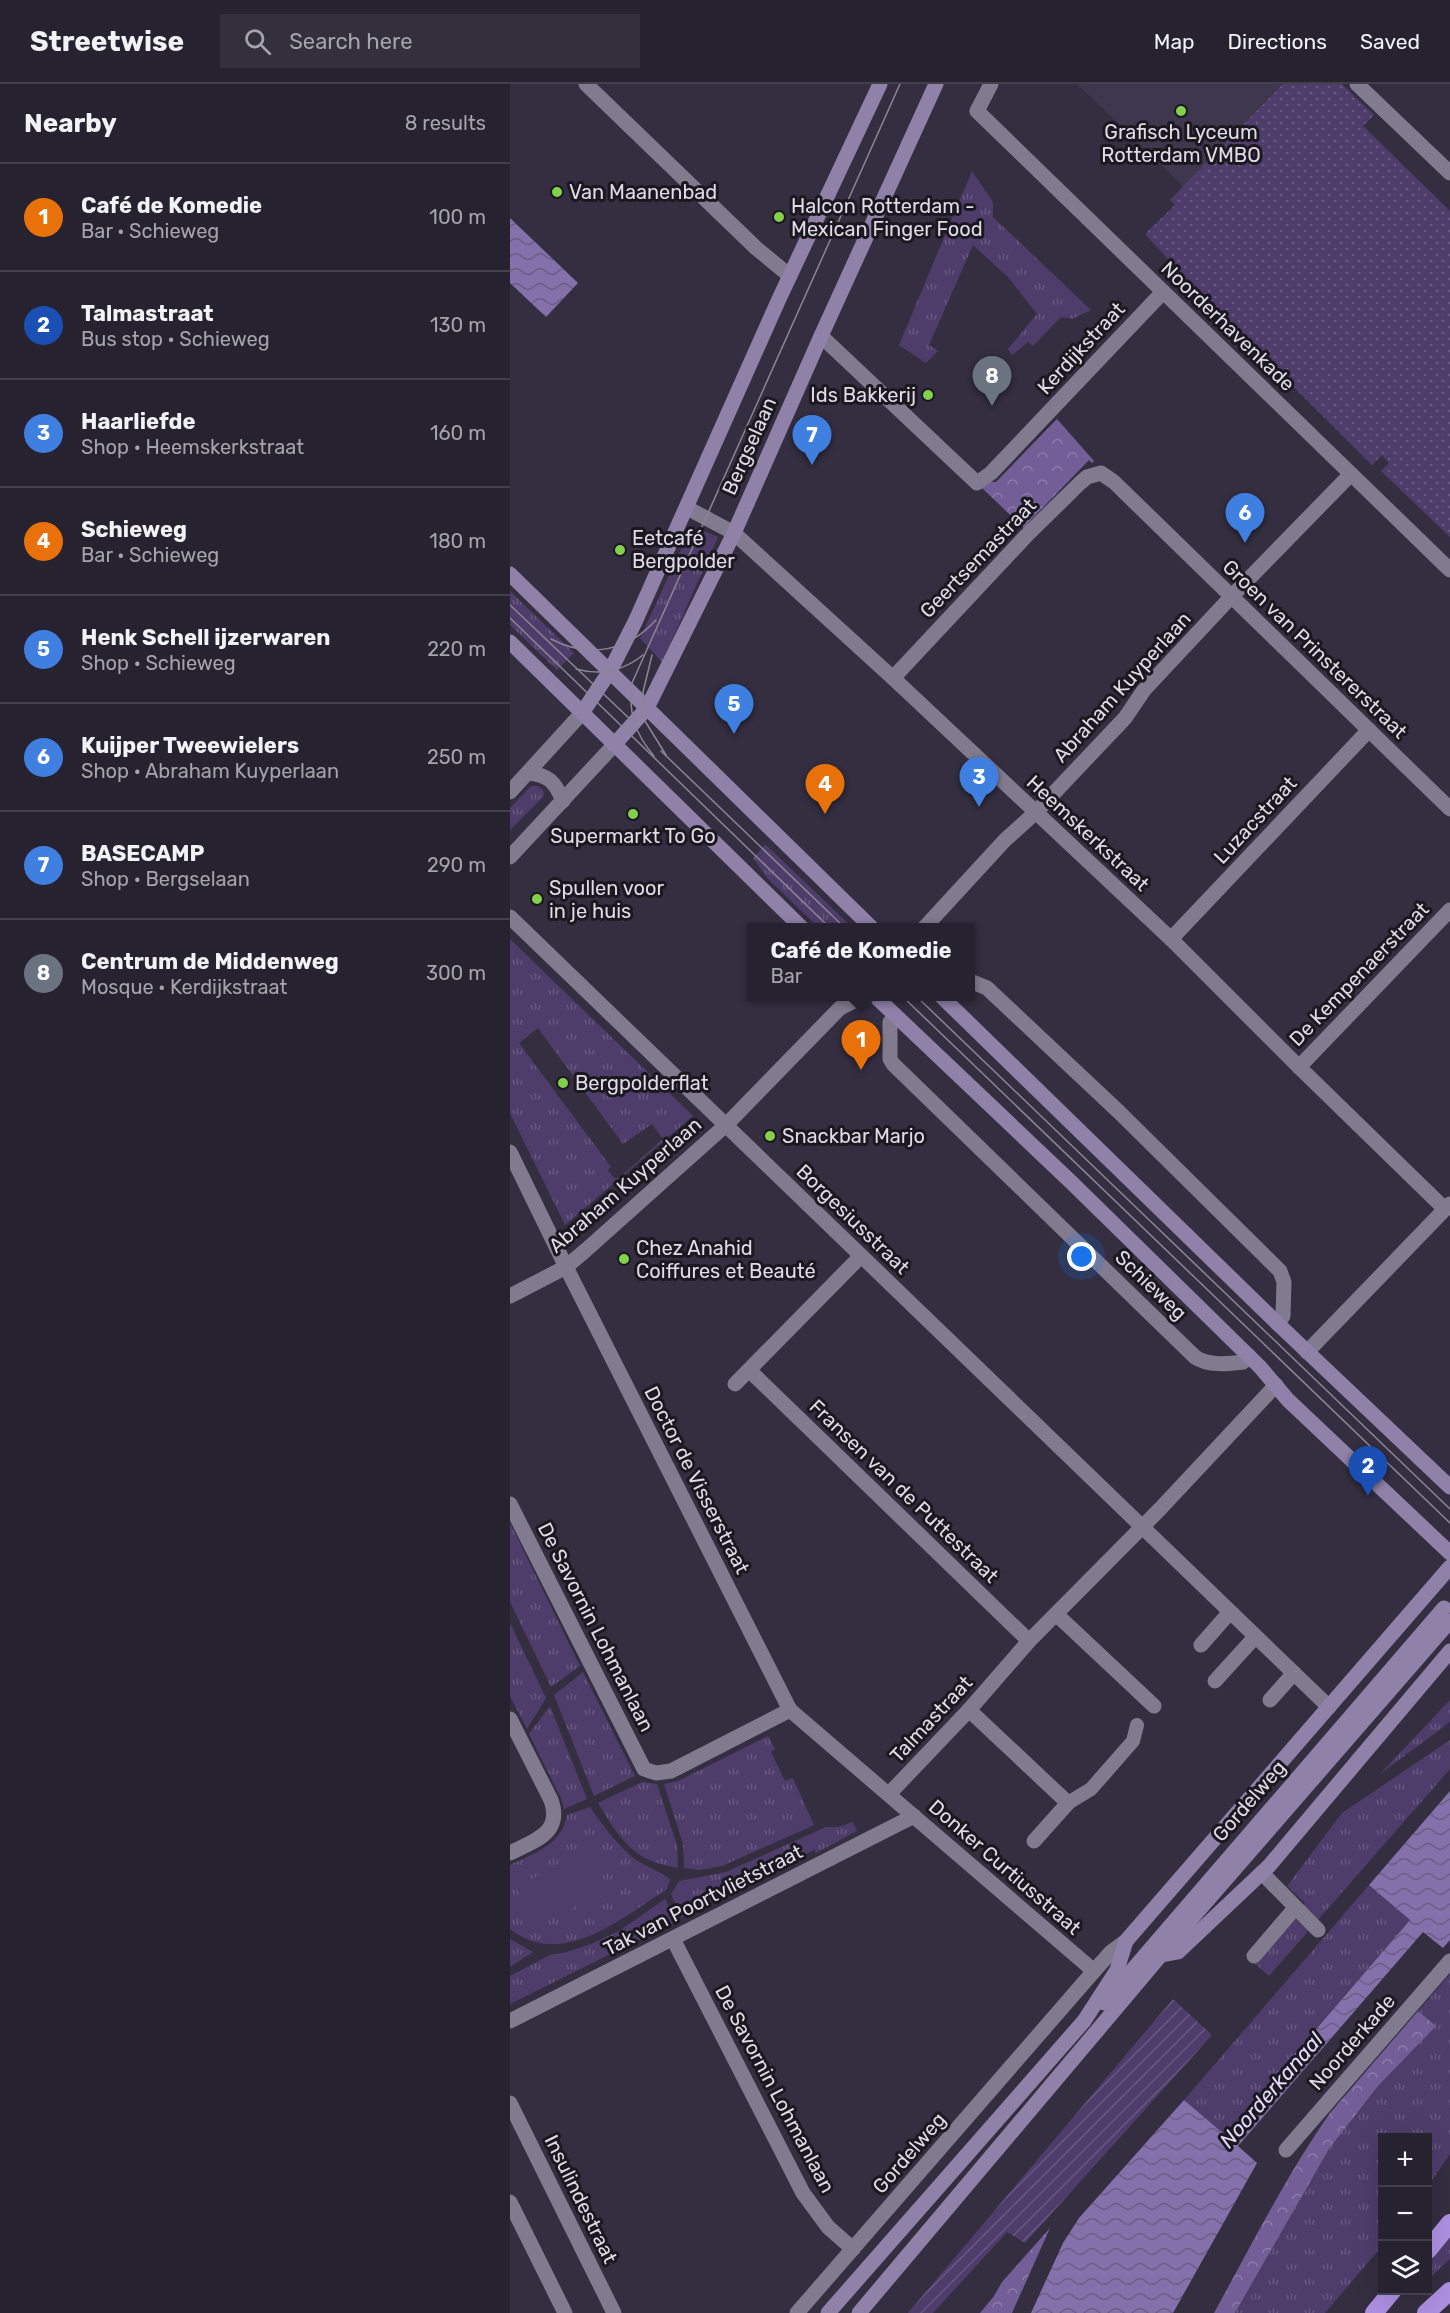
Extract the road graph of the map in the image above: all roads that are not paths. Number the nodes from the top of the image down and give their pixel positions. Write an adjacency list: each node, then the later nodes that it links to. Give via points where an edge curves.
1 (586, 84): 7 (street)
2 (880, 84): 7 (main road, Bergselaan)
3 (936, 84): 9 (main road, Bergselaan)
4 (991, 84): 8 (street, Noorderhavenkade, via 977,111)
5 (1357, 84): 6 (street)
6 (1450, 173)
7 (790, 276): 12 (main road, Bergselaan)
8 (1163, 292): 9 (street, Kerdijkstraat, via 991,473 977,483); 11 (street, Noorderhavenkade)
9 (821, 336): 13 (main road, Bergselaan)
10 (1098, 473): 16 (street, Groen van Prinstererstraat, via 1114,482); 19 (street, Geertsemastraat, via 1080,483 1026,536)
11 (1351, 474): 14 (street, Noorderhavenkade); 16 (street, Abraham Kuyperlaan)
12 (687, 508): 13 (street, Heemskerkstraat); 18 (main road, Bergselaan)
13 (734, 533): 19 (street, Heemskerkstraat); 20 (main road, Bergselaan)
14 (1450, 570)
15 (510, 574): 18 (main road)
16 (1231, 597): 22 (street, Groen van Prinstererstraat); 28 (street, Abraham Kuyperlaan)
17 (510, 642): 21 (main road)
18 (610, 671): 20 (main road); 21 (main road, Bergselaan)
19 (893, 678): 28 (street, Heemskerkstraat)
20 (647, 708): 23 (main road, Bergselaan); 33 (main road)
21 (582, 713): 23 (main road); 24 (street, Bergselaan)
22 (1369, 730): 27 (street, Groen van Prinstererstraat); 35 (street, Luzacstraat)
23 (614, 745): 26 (street, Bergselaan); 32 (main road)
24 (528, 773): 25 (street, Bergselaan); 26 (street, via 544,774 558,787)
25 (510, 792)
26 (563, 801): 29 (street, Bergselaan)
27 (1450, 809)
28 (1035, 813): 34 (street, Abraham Kuyperlaan); 35 (street, Heemskerkstraat)
29 (510, 857)
30 (1450, 910): 41 (street, De Kempenaerstraat)
31 (510, 916): 42 (street, Borgesiusstraat)
32 (798, 923)
33 (868, 923)
34 (928, 923)
35 (1171, 939): 41 (street, Heemskerkstraat)
36 (975, 982): 48 (street, via 984,985 1004,1003 1280,1271 1284,1282 1283,1316)
37 (855, 1001): 42 (street, Abraham Kuyperlaan, via 840,1008)
38 (880, 1001): 40 (main road, Schieweg)
39 (946, 1001): 48 (main road)
40 (896, 1016): 50 (main road, Schieweg); 50 (street, Schieweg, via 890,1022 892,1064 1186,1348 1209,1363 1243,1362)
41 (1299, 1067): 44 (street, Heemskerkstraat)
42 (726, 1124): 45 (street, Borgesiusstraat); 46 (street, Abraham Kuyperlaan)
43 (510, 1152): 46 (street, Doctor de Visserstraat)
44 (1448, 1206): 49 (street)
45 (860, 1257): 51 (street); 56 (street, Borgesiusstraat)
46 (566, 1267): 47 (street, Abraham Kuyperlaan); 71 (street, Doctor de Visserstraat)
47 (510, 1296)
48 (1277, 1323): 49 (main road)
49 (1307, 1352): 54 (main road)
50 (1249, 1356): 53 (main road, Schieweg)
51 (750, 1371): 52 (street); 63 (street, Fransen van de Puttestraat)
52 (735, 1384)
53 (1276, 1385): 56 (street, Talmastraat); 57 (main road, Schieweg)
54 (1450, 1487)
55 (510, 1504): 71 (street, De Savornin Lohmanlaan, via 644,1769 656,1773 671,1771)
56 (1142, 1527): 59 (street, Borgesiusstraat); 60 (street, Talmastraat)
57 (1450, 1553)
58 (1450, 1567): 70 (main road, Gordelweg)
59 (1230, 1612): 62 (street, Borgesiusstraat); 64 (street)
60 (1056, 1614): 63 (street, Talmastraat); 69 (street)
61 (1447, 1614): 85 (main road, Gordelweg); 89 (main road, Gordelweg, via 1108,2000)
62 (1255, 1637): 66 (street, Borgesiusstraat); 67 (street)
63 (1029, 1641): 72 (street, Talmastraat)
64 (1201, 1645)
65 (1450, 1651): 80 (main road, Gordelweg)
66 (1294, 1673): 68 (street); 70 (street, Borgesiusstraat)
67 (1215, 1681)
68 (1270, 1700)
69 (1154, 1706)
70 (1329, 1707): 84 (main road, Gordelweg)
71 (790, 1710): 75 (street, Doctor de Visserstraat)
72 (969, 1710): 75 (street, Talmastraat); 76 (street)
73 (510, 1719): 79 (street, via 551,1800 554,1817 544,1835)
74 (1137, 1725): 76 (street, via 1133,1741 1091,1789)
75 (889, 1794): 77 (street, Donker Curtiusstraat)
76 (1068, 1803): 78 (street)
77 (914, 1816): 83 (street, Tak van Poortvlietstraat); 88 (street, Donker Curtiusstraat)
78 (1034, 1841)
79 (510, 1853)
80 (1262, 1873): 81 (street); 85 (main road, Gordelweg, via 1178,1952)
81 (1295, 1908): 82 (street); 86 (street)
82 (1317, 1930)
83 (673, 1939): 90 (street, Tak van Poortvlietstraat); 96 (street, De Savornin Lohmanlaan, via 803,2193 828,2227)
84 (1126, 1941): 88 (street, Gordelweg); 89 (main road, Gordelweg, via 1114,1974)
85 (1162, 1955): 103 (main road, Gordelweg)
86 (1254, 1956)
87 (1450, 1961): 92 (street, Noorderkade)
88 (1094, 1971): 96 (street, Gordelweg)
89 (1084, 2020): 102 (main road, Gordelweg)
90 (510, 2021)
91 (510, 2103): 100 (street, Insulindestraat)
92 (1286, 2150)
93 (510, 2202): 99 (street)
94 (1450, 2223): 95 (highway)
95 (1432, 2245)
96 (853, 2249): 101 (street, Gordelweg)
97 (1450, 2291): 105 (highway)
98 (1389, 2295): 104 (highway)
99 (565, 2313)
100 (614, 2313)
101 (797, 2313)
102 (828, 2313)
103 (859, 2313)
104 (1374, 2313)
105 (1426, 2313)

